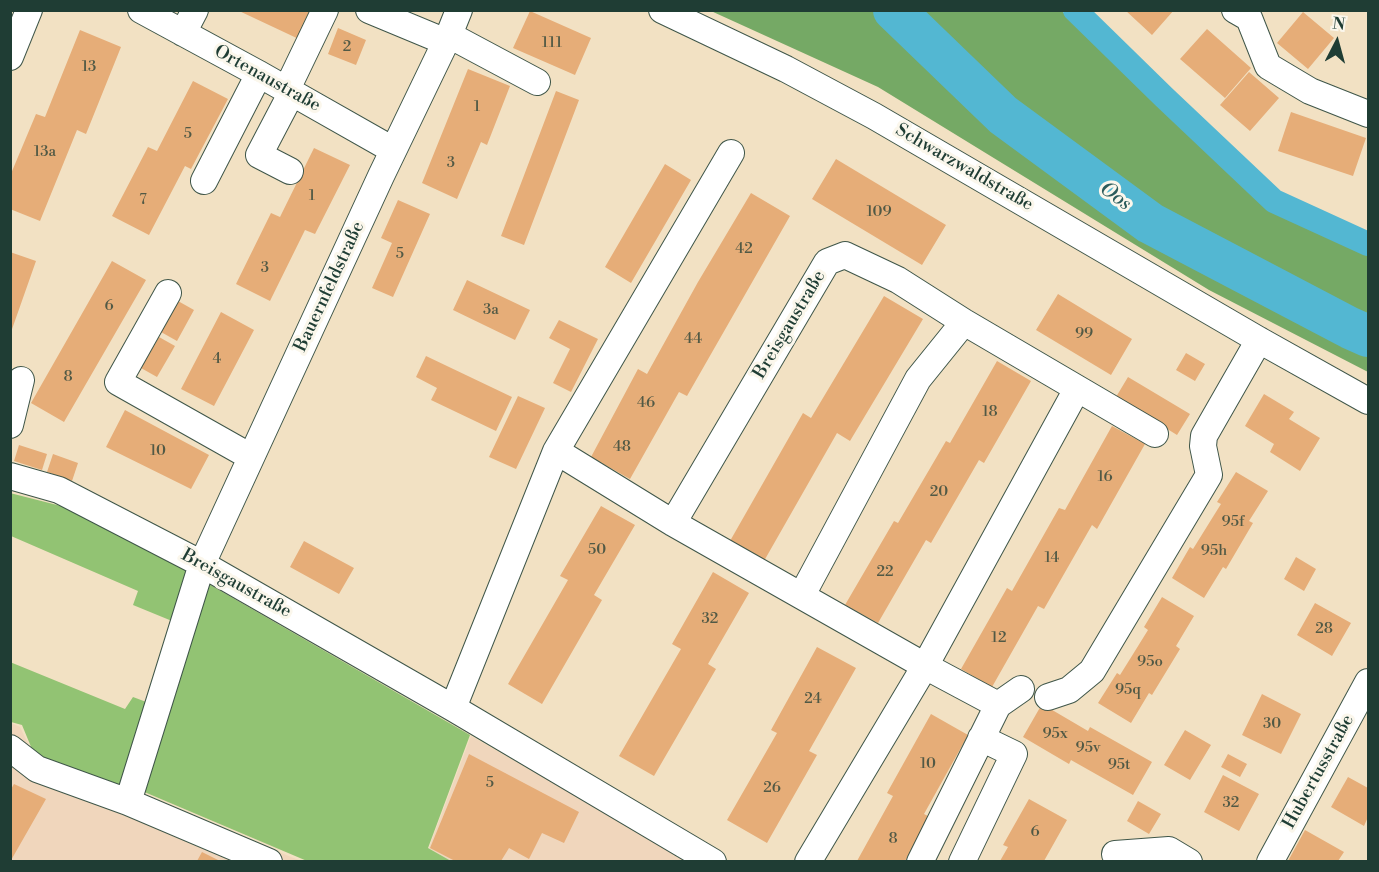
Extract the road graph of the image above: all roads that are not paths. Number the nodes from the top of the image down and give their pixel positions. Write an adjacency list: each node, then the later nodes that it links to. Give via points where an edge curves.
1 (29, 10): 12 (street)
2 (195, 10): 9 (street)
3 (325, 10): 14 (street)
4 (369, 10): 11 (street)
5 (459, 10): 11 (street, Bauernfeldstraße)
6 (662, 10): 22 (street, Schwarzwaldstraße, via 874,116)
7 (1235, 10): 15 (street, via 1249,18 1268,66 1310,91)
8 (155, 14): 9 (street, Ortenaustraße)
9 (183, 33): 14 (street, Ortenaustraße)
10 (296, 38): 14 (street)
11 (447, 39): 13 (street); 16 (street, Bauernfeldstraße)
12 (10, 57)
13 (537, 82)
14 (278, 84): 16 (street, Ortenaustraße); 18 (street, via 259,155); 19 (street)
15 (1368, 114)
16 (393, 150): 29 (street, Bauernfeldstraße)
17 (731, 153): 28 (street)
18 (290, 171)
19 (204, 181)
20 (168, 293): 29 (street, via 118,382)
21 (964, 322): 24 (street, Breisgaustraße); 31 (street, Breisgaustraße, via 898,280 845,255 827,262); 33 (street, via 918,379)
22 (1259, 340): 25 (street, Schwarzwaldstraße); 37 (street, via 1204,436 1209,475 1092,671 1069,690)
23 (21, 380): 26 (street)
24 (1077, 388): 27 (street, Breisgaustraße); 34 (street)
25 (1368, 401)
26 (10, 425)
27 (1155, 434)
28 (556, 451): 31 (street); 39 (street)
29 (251, 458): 32 (street, Bauernfeldstraße)
30 (10, 476): 32 (street, Breisgaustraße, via 59,490)
31 (673, 523): 33 (street)
32 (202, 564): 39 (street, Breisgaustraße); 42 (street, Bauernfeldstraße)
33 (802, 595): 34 (street)
34 (925, 666): 38 (street); 46 (street)
35 (1368, 682): 50 (street, Hubertusstraße)
36 (1021, 689): 38 (street)
37 (1048, 697)
38 (998, 705): 40 (street)
39 (453, 708): 45 (street, Breisgaustraße)
40 (981, 738): 47 (street); 48 (street, via 1014,754)
41 (10, 748): 42 (street, via 38,769)
42 (128, 802): 44 (street)
43 (1115, 854): 49 (street, via 1169,850)
44 (269, 861)
45 (713, 861)
46 (808, 861)
47 (920, 861)
48 (962, 861)
49 (1189, 861)
50 (1270, 861)

